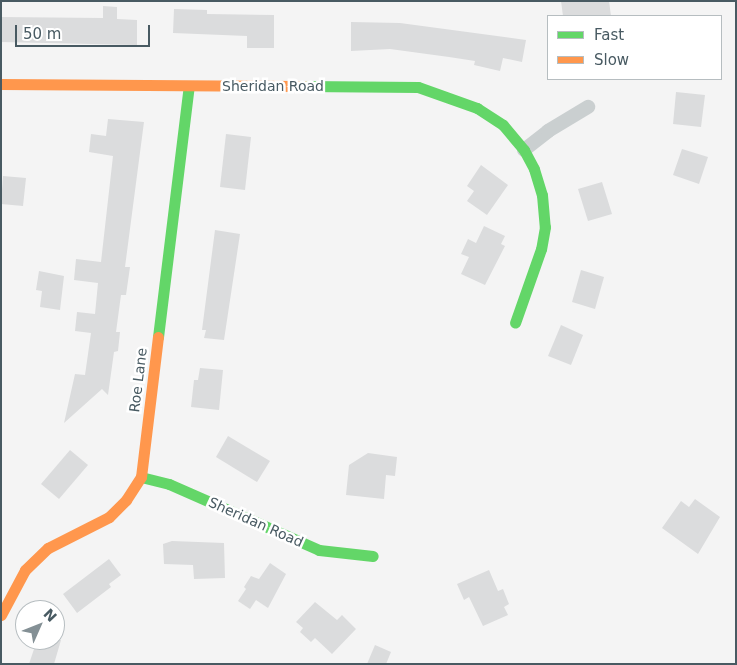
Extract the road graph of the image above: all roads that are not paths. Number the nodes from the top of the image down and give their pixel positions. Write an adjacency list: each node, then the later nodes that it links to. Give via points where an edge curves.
1 (1, 84): 2 (street, Sheridan Road)
2 (189, 86): 4 (street, Sheridan Road, via 418,87 477,108 503,125); 6 (street, Roe Lane)
3 (588, 107): 4 (street, via 548,130)
4 (524, 150): 5 (street, Sheridan Road, via 537,178 545,228)
5 (515, 323)
6 (141, 478): 7 (street, Sheridan Road, via 168,484 320,550); 8 (street, Roe Lane, via 109,517 48,548 25,570)
7 (373, 556)
8 (1, 615)

